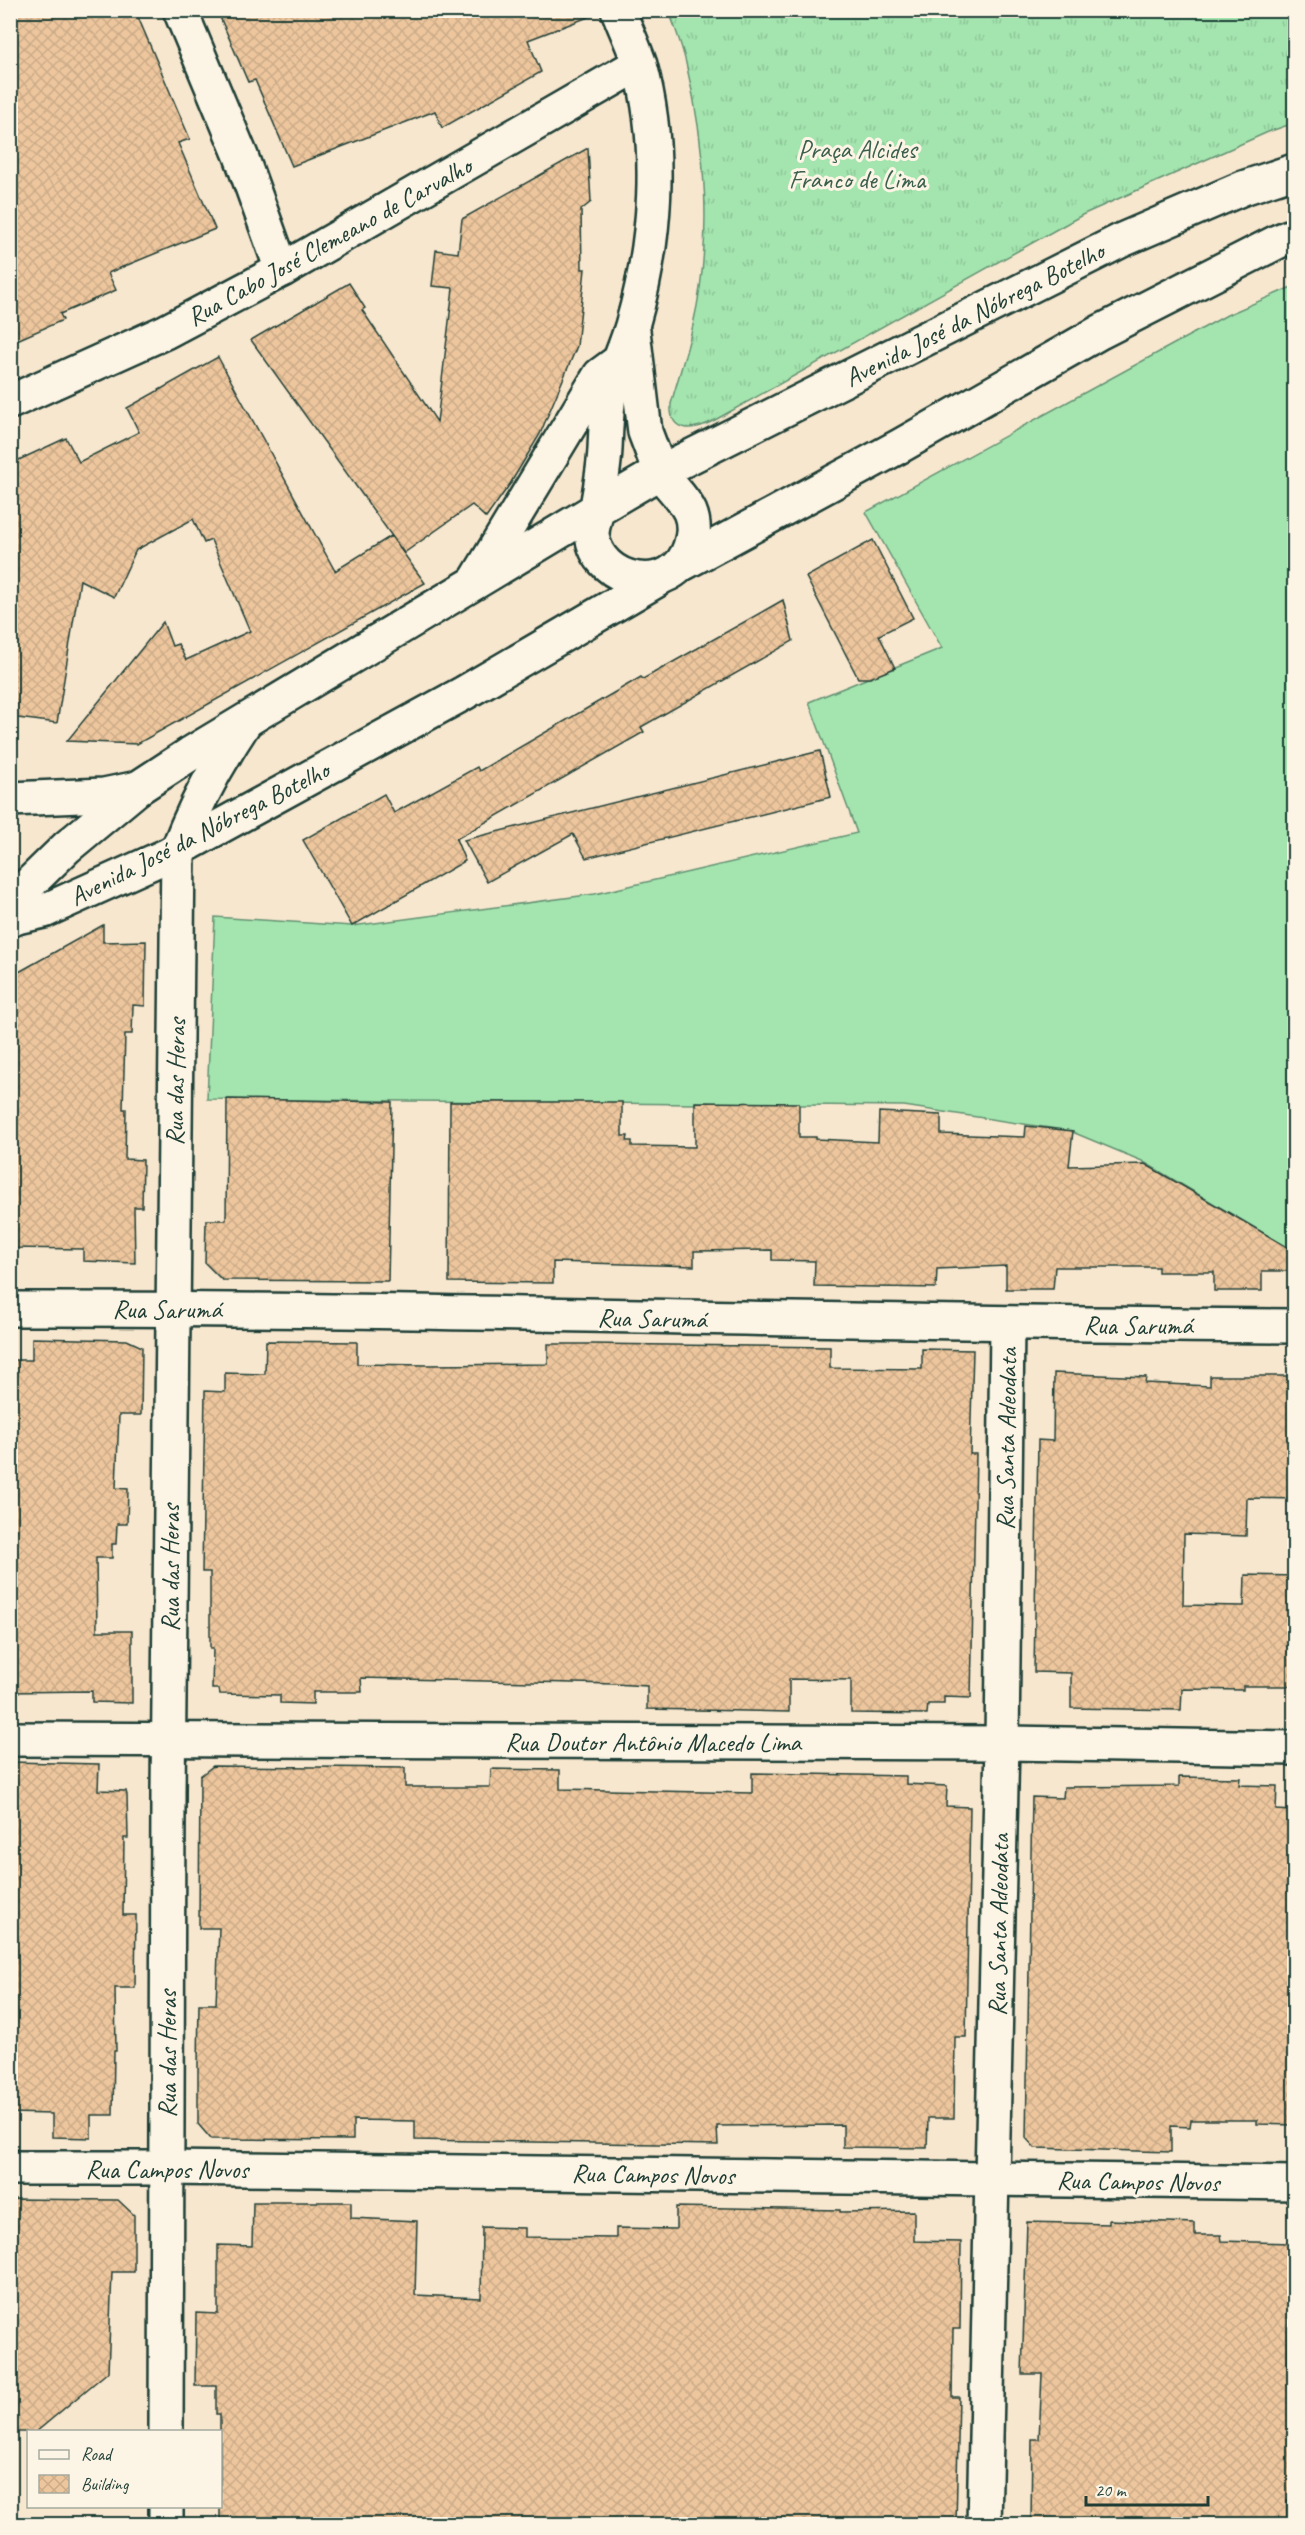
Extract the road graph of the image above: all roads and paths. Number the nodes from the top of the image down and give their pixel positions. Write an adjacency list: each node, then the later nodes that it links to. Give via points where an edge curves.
1 (180, 10): 6 (street, via 241,156)
2 (618, 10): 3 (street)
3 (639, 64): 6 (street, Rua Cabo José Clemeano de Carvalho); 7 (street, via 650,110 653,218)
4 (1294, 171): 10 (street, Avenida José da Nóbrega Botelho, via 1243,188 1122,240)
5 (1294, 236): 12 (street, Avenida José da Nóbrega Botelho, via 1100,332)
6 (282, 270): 9 (street, Rua Cabo José Clemeano de Carvalho, via 165,332)
7 (632, 326): 8 (street); 10 (street, via 645,432)
8 (619, 361): 11 (street, via 606,418); 13 (street, via 600,375)
9 (10, 402)
10 (660, 472): 11 (street); 12 (street, via 684,501 694,526 693,539)
11 (597, 509): 12 (street, via 592,534 603,560 614,570 627,577); 13 (street, Avenida José da Nóbrega Botelho)
12 (671, 572): 17 (street, Avenida José da Nóbrega Botelho, via 464,693)
13 (474, 583): 14 (street, Avenida José da Nóbrega Botelho)
14 (245, 722): 15 (street, Avenida José da Nóbrega Botelho); 17 (street, Rua das Heras, via 214,770)
15 (138, 788): 16 (street, via 105,795); 18 (street, Avenida José da Nóbrega Botelho, via 39,873 25,888)
16 (10, 799)
17 (178, 849): 18 (street, Avenida José da Nóbrega Botelho, via 44,911); 19 (street, Rua das Heras)
18 (13, 916)
19 (172, 1308): 20 (street, Rua Sarumá); 21 (street, Rua Sarumá); 24 (street, Rua das Heras)
20 (10, 1309)
21 (1007, 1325): 22 (street, Rua Sarumá); 25 (street, Rua Santa Adeodata)
22 (1294, 1326)
23 (10, 1739): 24 (street, Rua Doutor Antônio Macedo Lima)
24 (169, 1740): 25 (street, Rua Doutor Antônio Macedo Lima); 28 (street, Rua das Heras)
25 (1002, 1743): 26 (street, Rua Doutor Antônio Macedo Lima); 29 (street, Rua Santa Adeodata)
26 (1294, 1748)
27 (10, 2168): 28 (street, Rua Campos Novos)
28 (167, 2168): 29 (street, Rua Campos Novos); 31 (street, Rua das Heras)
29 (992, 2178): 30 (street, Rua Campos Novos); 34 (street, Rua Santa Adeodata)
30 (1294, 2183)
31 (166, 2430)
32 (166, 2508): 33 (street)
33 (166, 2524)
34 (984, 2524)

